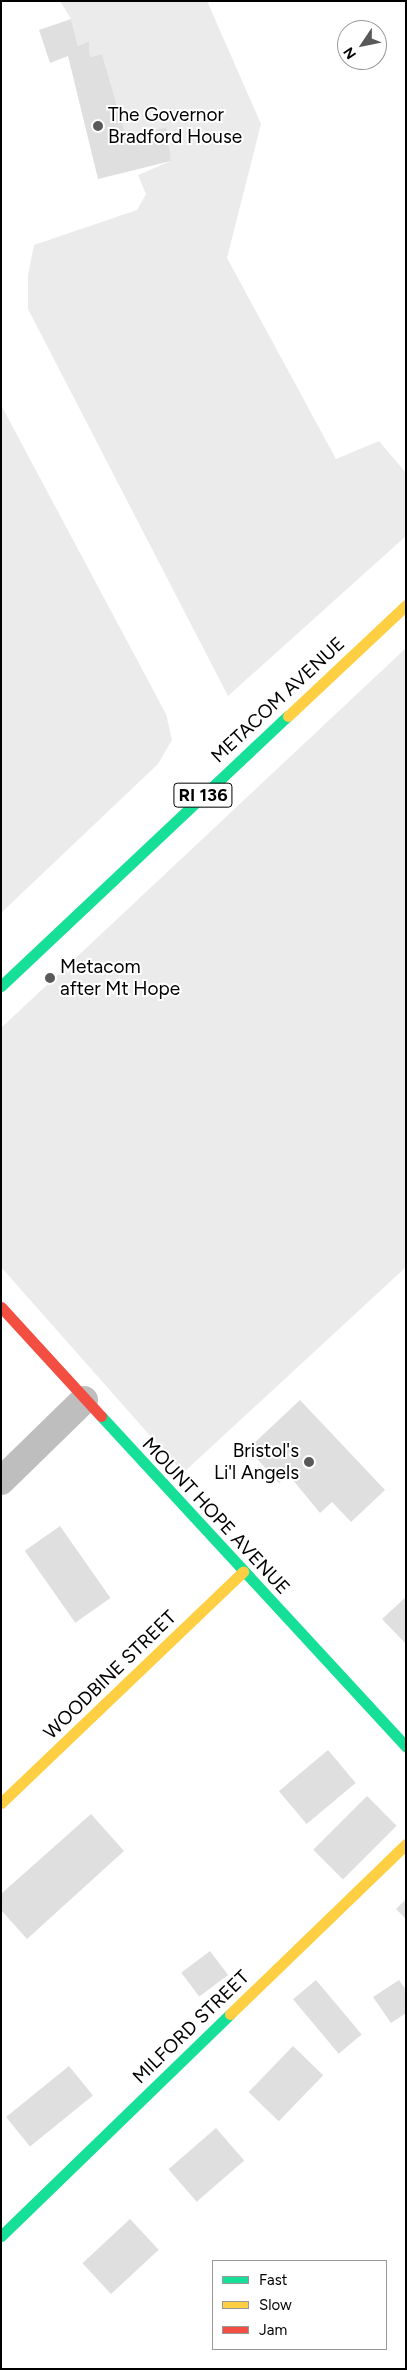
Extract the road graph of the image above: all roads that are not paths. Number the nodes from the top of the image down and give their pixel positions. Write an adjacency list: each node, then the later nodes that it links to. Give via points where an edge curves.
1 (406, 605): 2 (street, METACOM AVENUE / RI 136)
2 (1, 986)
3 (1, 1308): 4 (street, MOUNT HOPE AVENUE)
4 (84, 1400): 5 (street); 6 (street, MOUNT HOPE AVENUE)
5 (1, 1481)
6 (243, 1572): 7 (street, MOUNT HOPE AVENUE); 8 (street, WOODBINE STREET)
7 (406, 1747)
8 (1, 1803)
9 (406, 1844): 10 (street, MILFORD STREET)
10 (1, 2236)

